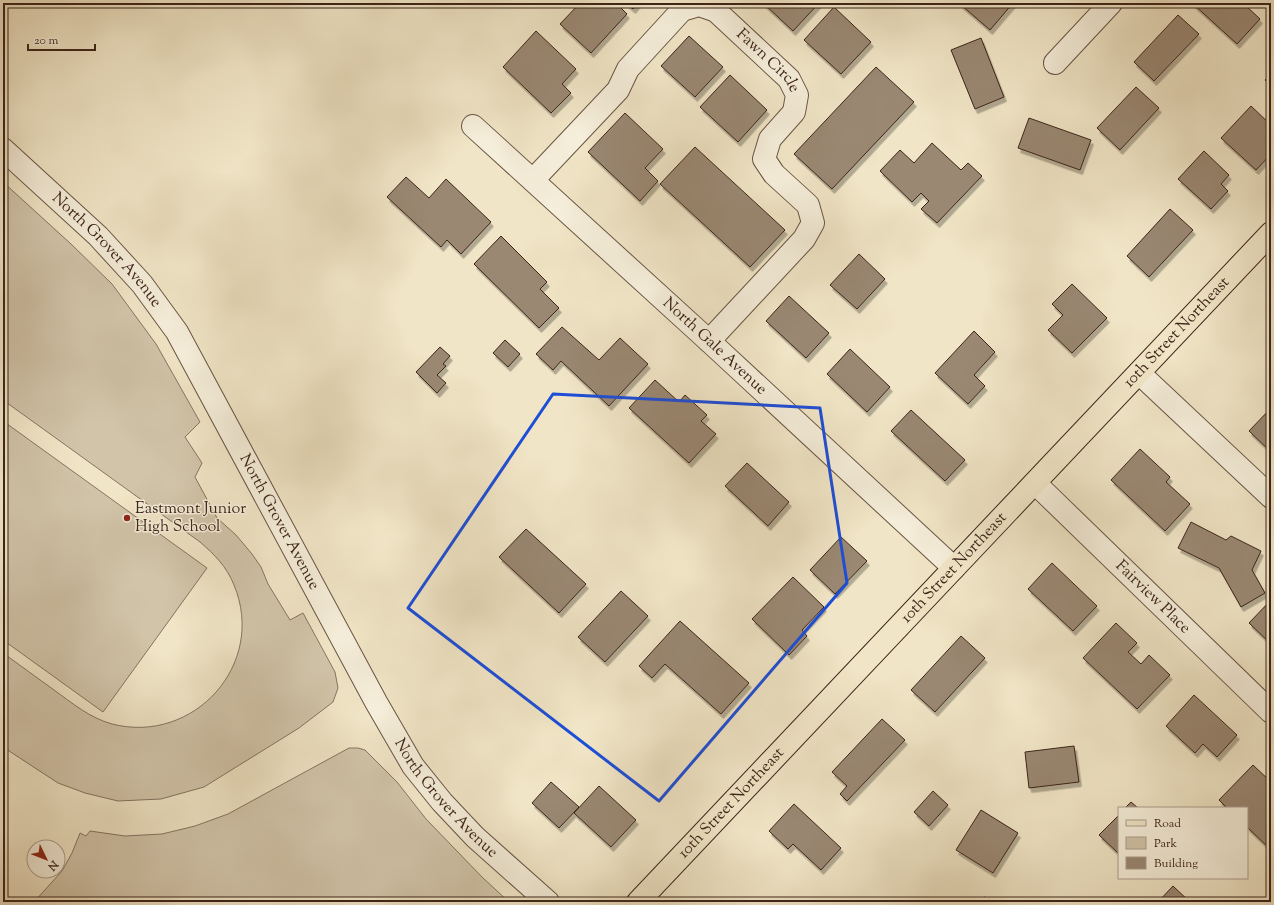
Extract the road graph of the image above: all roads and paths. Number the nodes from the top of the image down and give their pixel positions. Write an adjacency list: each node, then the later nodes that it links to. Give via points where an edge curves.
1 (1111, 3): 2 (street)
2 (1055, 63)
3 (474, 126): 5 (street, North Gale Avenue)
4 (3, 149): 13 (street, North Grover Avenue, via 98,236 147,290 177,332 413,766 475,837)
5 (533, 180): 7 (street, North Gale Avenue); 7 (street, Fawn Circle, via 618,90 628,69 682,10 700,5 716,11 789,79 796,95 794,112 770,139 764,159 774,174 808,205 813,223 804,239)
6 (1271, 233): 8 (main road, 10th Street Northeast)
7 (709, 341): 11 (street, North Gale Avenue)
8 (1139, 372): 9 (main road, 10th Street Northeast); 10 (street)
9 (1035, 483): 11 (main road, 10th Street Northeast); 12 (street, Fairview Place)
10 (1271, 497)
11 (954, 568): 14 (main road, 10th Street Northeast)
12 (1271, 712)
13 (548, 902)
14 (638, 902)

